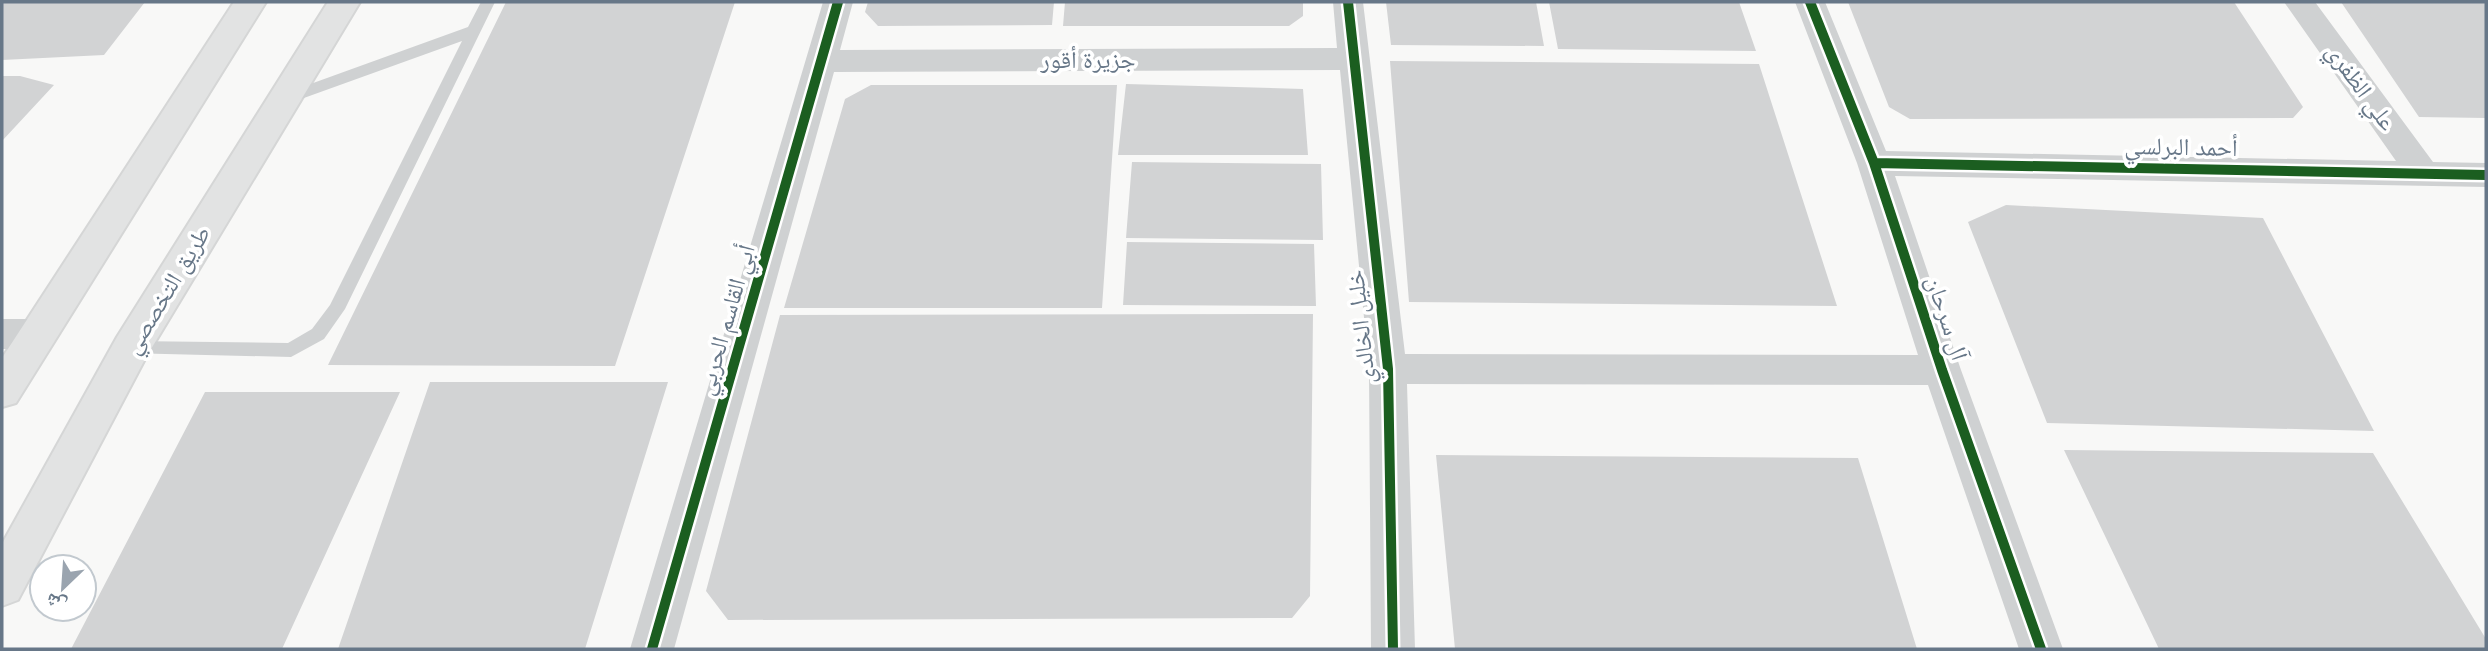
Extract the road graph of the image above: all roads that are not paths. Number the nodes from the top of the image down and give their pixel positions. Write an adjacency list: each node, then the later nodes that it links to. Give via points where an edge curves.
1 (250, 2): 15 (main road)
2 (344, 2): 11 (main road, طريق التخصصي)
3 (488, 2): 8 (lane)
4 (838, 2): 10 (street, أبي القاسم الحربي)
5 (1348, 2): 9 (street, خليل الخالدي)
6 (1810, 2): 12 (street, آل سرحان)
7 (2300, 2): 13 (street, علي الظفري)
8 (473, 31): 11 (lane); 16 (lane, via 336,309 318,334 291,350)
9 (1353, 59): 10 (street, جزيرة أقور); 17 (street, خليل الخالدي)
10 (823, 61): 21 (street, أبي القاسم الحربي)
11 (285, 99): 16 (main road, طريق التخصصي)
12 (1874, 163): 13 (street, أحمد البرلسي); 18 (street, آل سرحان)
13 (2423, 173): 14 (street, أحمد البرلسي)
14 (2486, 175)
15 (19, 334): 19 (main road)
16 (131, 348): 20 (main road, طريق التخصصي)
17 (1388, 369): 18 (street); 22 (street, خليل الخالدي)
18 (1942, 370): 23 (street, آل سرحان)
19 (2, 391)
20 (2, 586)
21 (652, 649)
22 (1394, 649)
23 (2041, 649)

